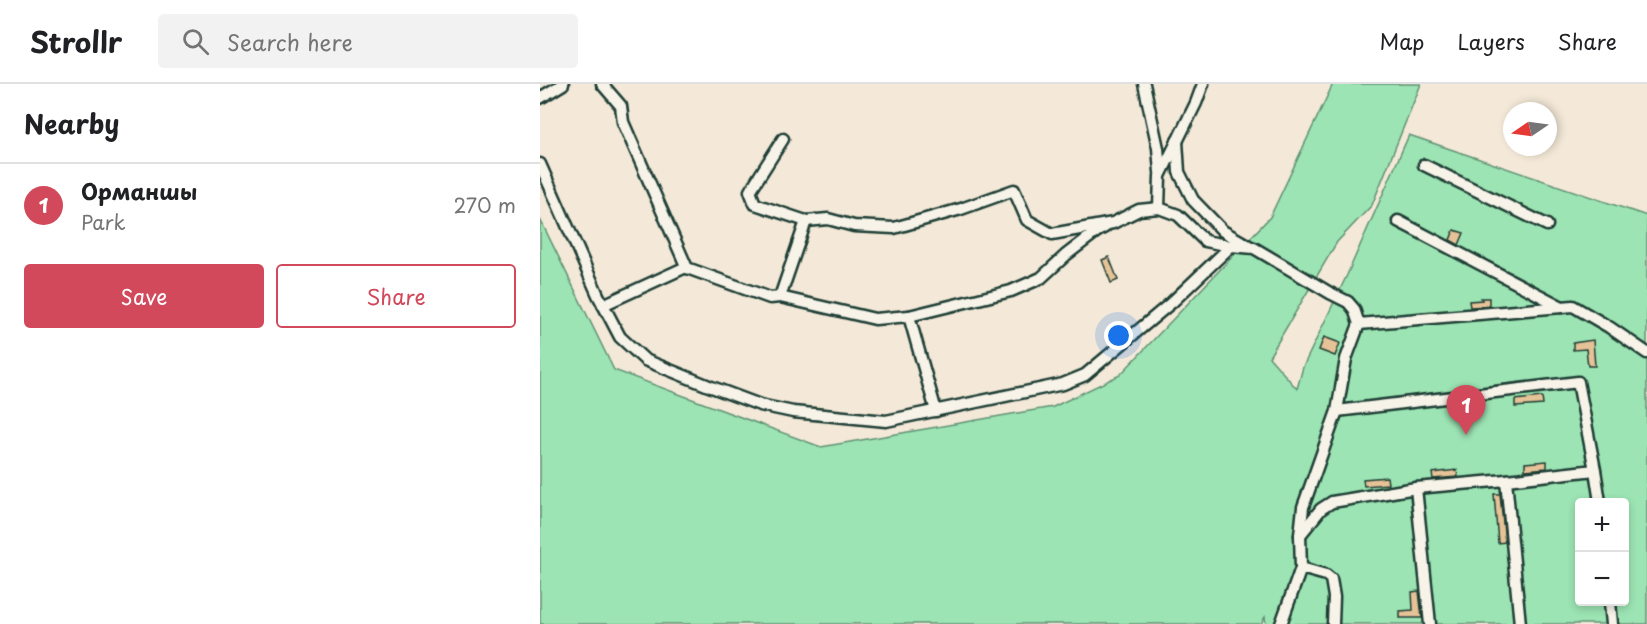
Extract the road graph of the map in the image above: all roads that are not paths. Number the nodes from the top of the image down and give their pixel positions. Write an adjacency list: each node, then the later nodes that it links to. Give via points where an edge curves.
1 (562, 84): 5 (street)
2 (602, 84): 18 (street, via 621,106 623,122)
3 (1144, 84): 10 (street)
4 (1203, 84): 7 (street)
5 (540, 98)
6 (783, 139): 12 (street, via 750,191 755,204)
7 (1177, 141): 10 (street); 17 (street, via 1179,172 1193,200 1223,231)
8 (540, 164): 20 (street)
9 (1424, 165): 15 (street)
10 (1160, 176): 11 (street)
11 (1159, 208): 14 (street, via 1139,210); 16 (street, via 1179,215 1205,241)
12 (806, 221): 14 (street, via 828,219 854,226 894,228 1014,190 1027,220 1052,234); 19 (street)
13 (1398, 221): 21 (street)
14 (1113, 223): 22 (street, via 1081,243 1041,278 1011,291)
15 (1547, 225)
16 (1231, 246): 17 (street); 25 (street, via 1086,375 1062,384)
17 (1254, 248): 23 (street, via 1348,302)
18 (687, 267): 19 (street, via 770,298); 20 (street)
19 (780, 297): 22 (street, via 875,319)
20 (603, 304): 25 (street, via 620,337 645,360 760,405 886,421)
21 (1562, 307): 23 (street); 24 (street, via 1573,306)
22 (909, 316): 25 (street)
23 (1359, 324): 26 (street, via 1346,359)
24 (1647, 353)
25 (936, 411)
26 (1337, 411): 27 (street, via 1578,382); 31 (street, via 1303,507)
27 (1595, 470): 28 (street); 30 (street)
28 (1506, 480): 29 (street); 37 (street)
29 (1416, 488): 31 (street, via 1332,502 1321,509); 36 (street)
30 (1598, 498)
31 (1300, 535): 32 (street)
32 (1301, 568): 34 (street); 35 (street, via 1330,579 1334,597)
33 (1610, 606): 38 (street)
34 (1281, 624)
35 (1332, 624)
36 (1430, 624)
37 (1520, 624)
38 (1612, 624)

